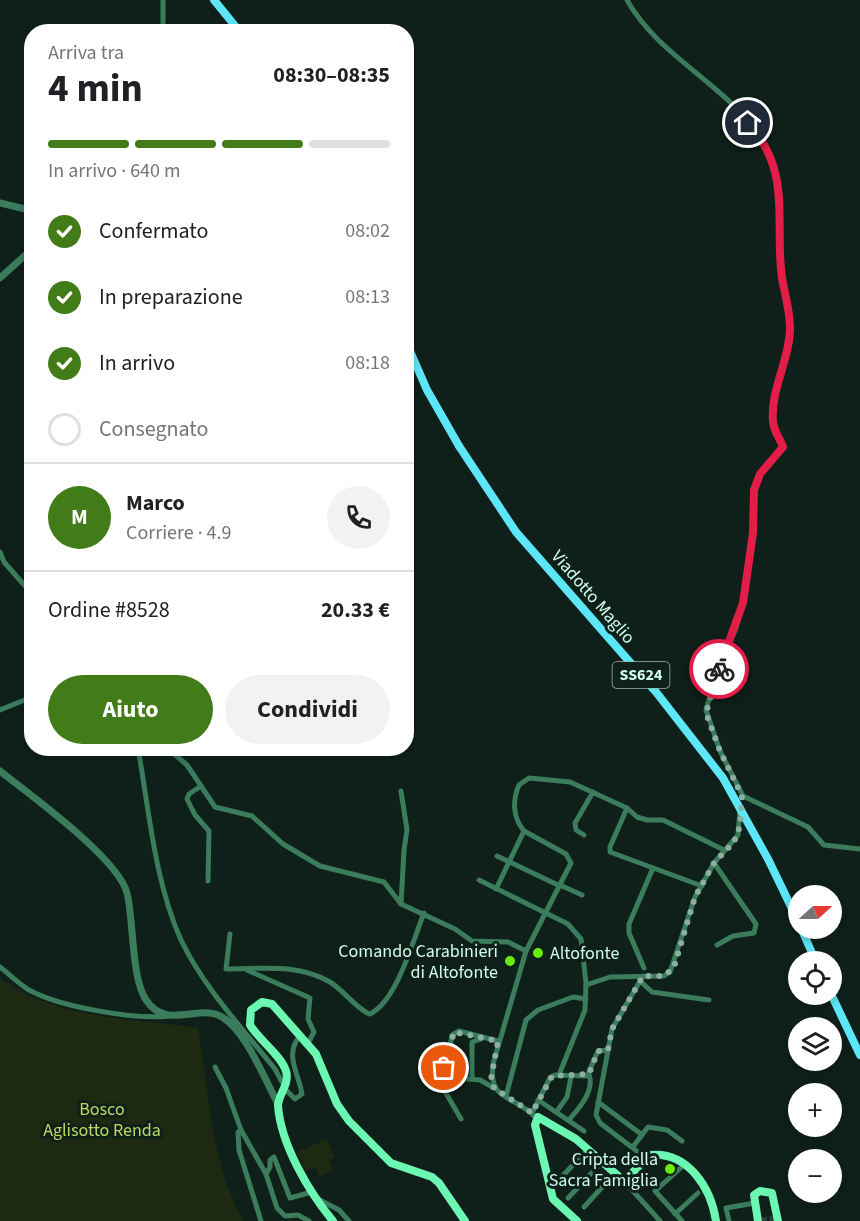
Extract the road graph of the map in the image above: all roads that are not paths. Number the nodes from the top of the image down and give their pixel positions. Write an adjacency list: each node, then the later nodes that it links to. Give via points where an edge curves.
1 (163, 0): 4 (street)
2 (214, 0): 5 (main road)
3 (627, 0): 21 (street, via 640,22 661,44 716,89 760,136 779,183 782,278 790,330 778,374 772,420 783,447 760,474 754,490 753,533 743,603 706,710)
4 (163, 24)
5 (234, 24)
6 (0, 203): 7 (street)
7 (24, 209)
8 (24, 256): 9 (street)
9 (0, 278)
10 (414, 360): 37 (main road, Viadotto Maglio / SS624, bridge, via 427,390 491,498 523,541 656,692 723,778)
11 (0, 552): 12 (street)
12 (24, 585)
13 (24, 700): 14 (street)
14 (0, 710)
15 (140, 756): 64 (street, via 170,911 199,972)
16 (176, 756): 18 (street)
17 (0, 771): 51 (street, via 118,874 128,896 142,992 154,1009)
18 (201, 786): 32 (street, via 187,799 209,831); 38 (street, via 215,807 252,816 283,844 320,866 384,882)
19 (401, 791): 38 (street, via 407,830)
20 (593, 792): 22 (street); 23 (street, via 561,780 524,780 515,800 516,818); 24 (street, via 575,823 576,830)
21 (742, 796): 25 (street, via 808,827 824,845); 26 (street, via 738,835)
22 (627, 808): 26 (street, via 637,817 663,820); 30 (street, via 609,849)
23 (524, 831): 28 (street); 33 (street, via 566,854 570,865)
24 (584, 835)
25 (860, 849)
26 (724, 850): 29 (street)
27 (497, 856): 28 (street)
28 (509, 861): 33 (street); 35 (street)
29 (714, 863): 34 (street); 42 (street, via 756,924 754,933 734,936)
30 (653, 868): 34 (street); 46 (street, via 629,924)
31 (479, 880): 35 (street)
32 (208, 881)
33 (560, 886): 36 (street); 40 (street)
34 (702, 886): 46 (street, via 674,966 668,975)
35 (496, 889): 40 (street)
36 (582, 895)
37 (788, 900)
38 (401, 904): 39 (street)
39 (424, 913): 43 (street, via 472,941 508,942); 45 (street, via 399,977 387,999 372,1013 365,1012 330,982 303,971 252,967)
40 (546, 913): 43 (street); 47 (street, via 568,924 581,939)
41 (230, 934): 45 (street, via 226,969)
42 (717, 945)
43 (526, 951): 54 (street)
44 (0, 967): 51 (street, via 29,990 58,1001 149,1018)
45 (247, 970): 55 (street, via 309,998 308,1019 314,1032)
46 (644, 975): 47 (street, via 610,977); 49 (street, via 652,992); 56 (street, via 612,1029)
47 (586, 986): 48 (street)
48 (586, 999): 60 (street); 67 (street, via 573,997 538,1010 526,1020)
49 (709, 1000)
50 (836, 1005): 57 (main road)
51 (173, 1016): 70 (street, via 212,1014 224,1018 252,1053)
52 (301, 1035): 55 (main road); 66 (street, via 291,1053 302,1094 295,1099); 70 (main road, via 272,1004 262,1002 251,1010 249,1025 287,1074)
53 (483, 1038): 54 (street); 63 (street, via 472,1042); 73 (street, via 458,1031 452,1035 443,1088)
54 (498, 1041): 65 (street, via 491,1079)
55 (308, 1043): 99 (main road, via 321,1063 336,1104 349,1121 391,1163 440,1183)
56 (608, 1050): 59 (street, via 598,1051); 69 (street)
57 (860, 1055)
58 (215, 1067): 75 (street, via 224,1080)
59 (589, 1074): 61 (street); 74 (street, via 586,1096)
60 (559, 1075): 61 (street); 68 (street, via 548,1080)
61 (571, 1077): 71 (street, via 567,1097)
62 (457, 1078): 63 (street)
63 (472, 1078): 65 (street)
64 (282, 1082)
65 (494, 1088): 67 (street)
66 (287, 1091)
67 (506, 1096): 72 (street)
68 (538, 1100): 71 (street); 72 (street)
69 (598, 1102): 77 (street); 79 (street, via 598,1121)
70 (278, 1104): 89 (main road, via 284,1130)
71 (557, 1111): 74 (street)
72 (534, 1115): 80 (main road); 100 (main road, via 553,1199)
73 (461, 1119)
74 (569, 1120): 76 (street)
75 (241, 1130): 85 (street); 95 (street, via 239,1150)
76 (584, 1131)
77 (641, 1134): 78 (street, via 652,1127 667,1130); 79 (street)
78 (682, 1142)
79 (632, 1148): 81 (street)
80 (588, 1149): 82 (main road); 87 (street)
81 (646, 1158): 83 (main road, via 656,1154 672,1156); 86 (main road)
82 (602, 1162): 84 (main road); 90 (street)
83 (685, 1164): 93 (street, via 655,1191); 103 (main road, via 709,1192)
84 (615, 1173): 86 (main road); 92 (street)
85 (266, 1174): 89 (street, via 274,1157 290,1198); 96 (street, via 280,1213)
86 (624, 1181): 101 (street)
87 (555, 1184)
88 (698, 1193): 93 (street)
89 (313, 1195): 97 (main road); 98 (street, via 339,1210)
90 (568, 1198)
91 (755, 1203): 94 (main road, via 757,1191 770,1192); 104 (street, via 726,1208); 105 (main road)
92 (584, 1207)
93 (675, 1214): 102 (street)
94 (777, 1219)
95 (261, 1221)
96 (309, 1221)
97 (333, 1221)
98 (349, 1221)
99 (465, 1221)
100 (577, 1221)
101 (660, 1221)
102 (682, 1221)
103 (717, 1221)
104 (729, 1221)
105 (760, 1221)

